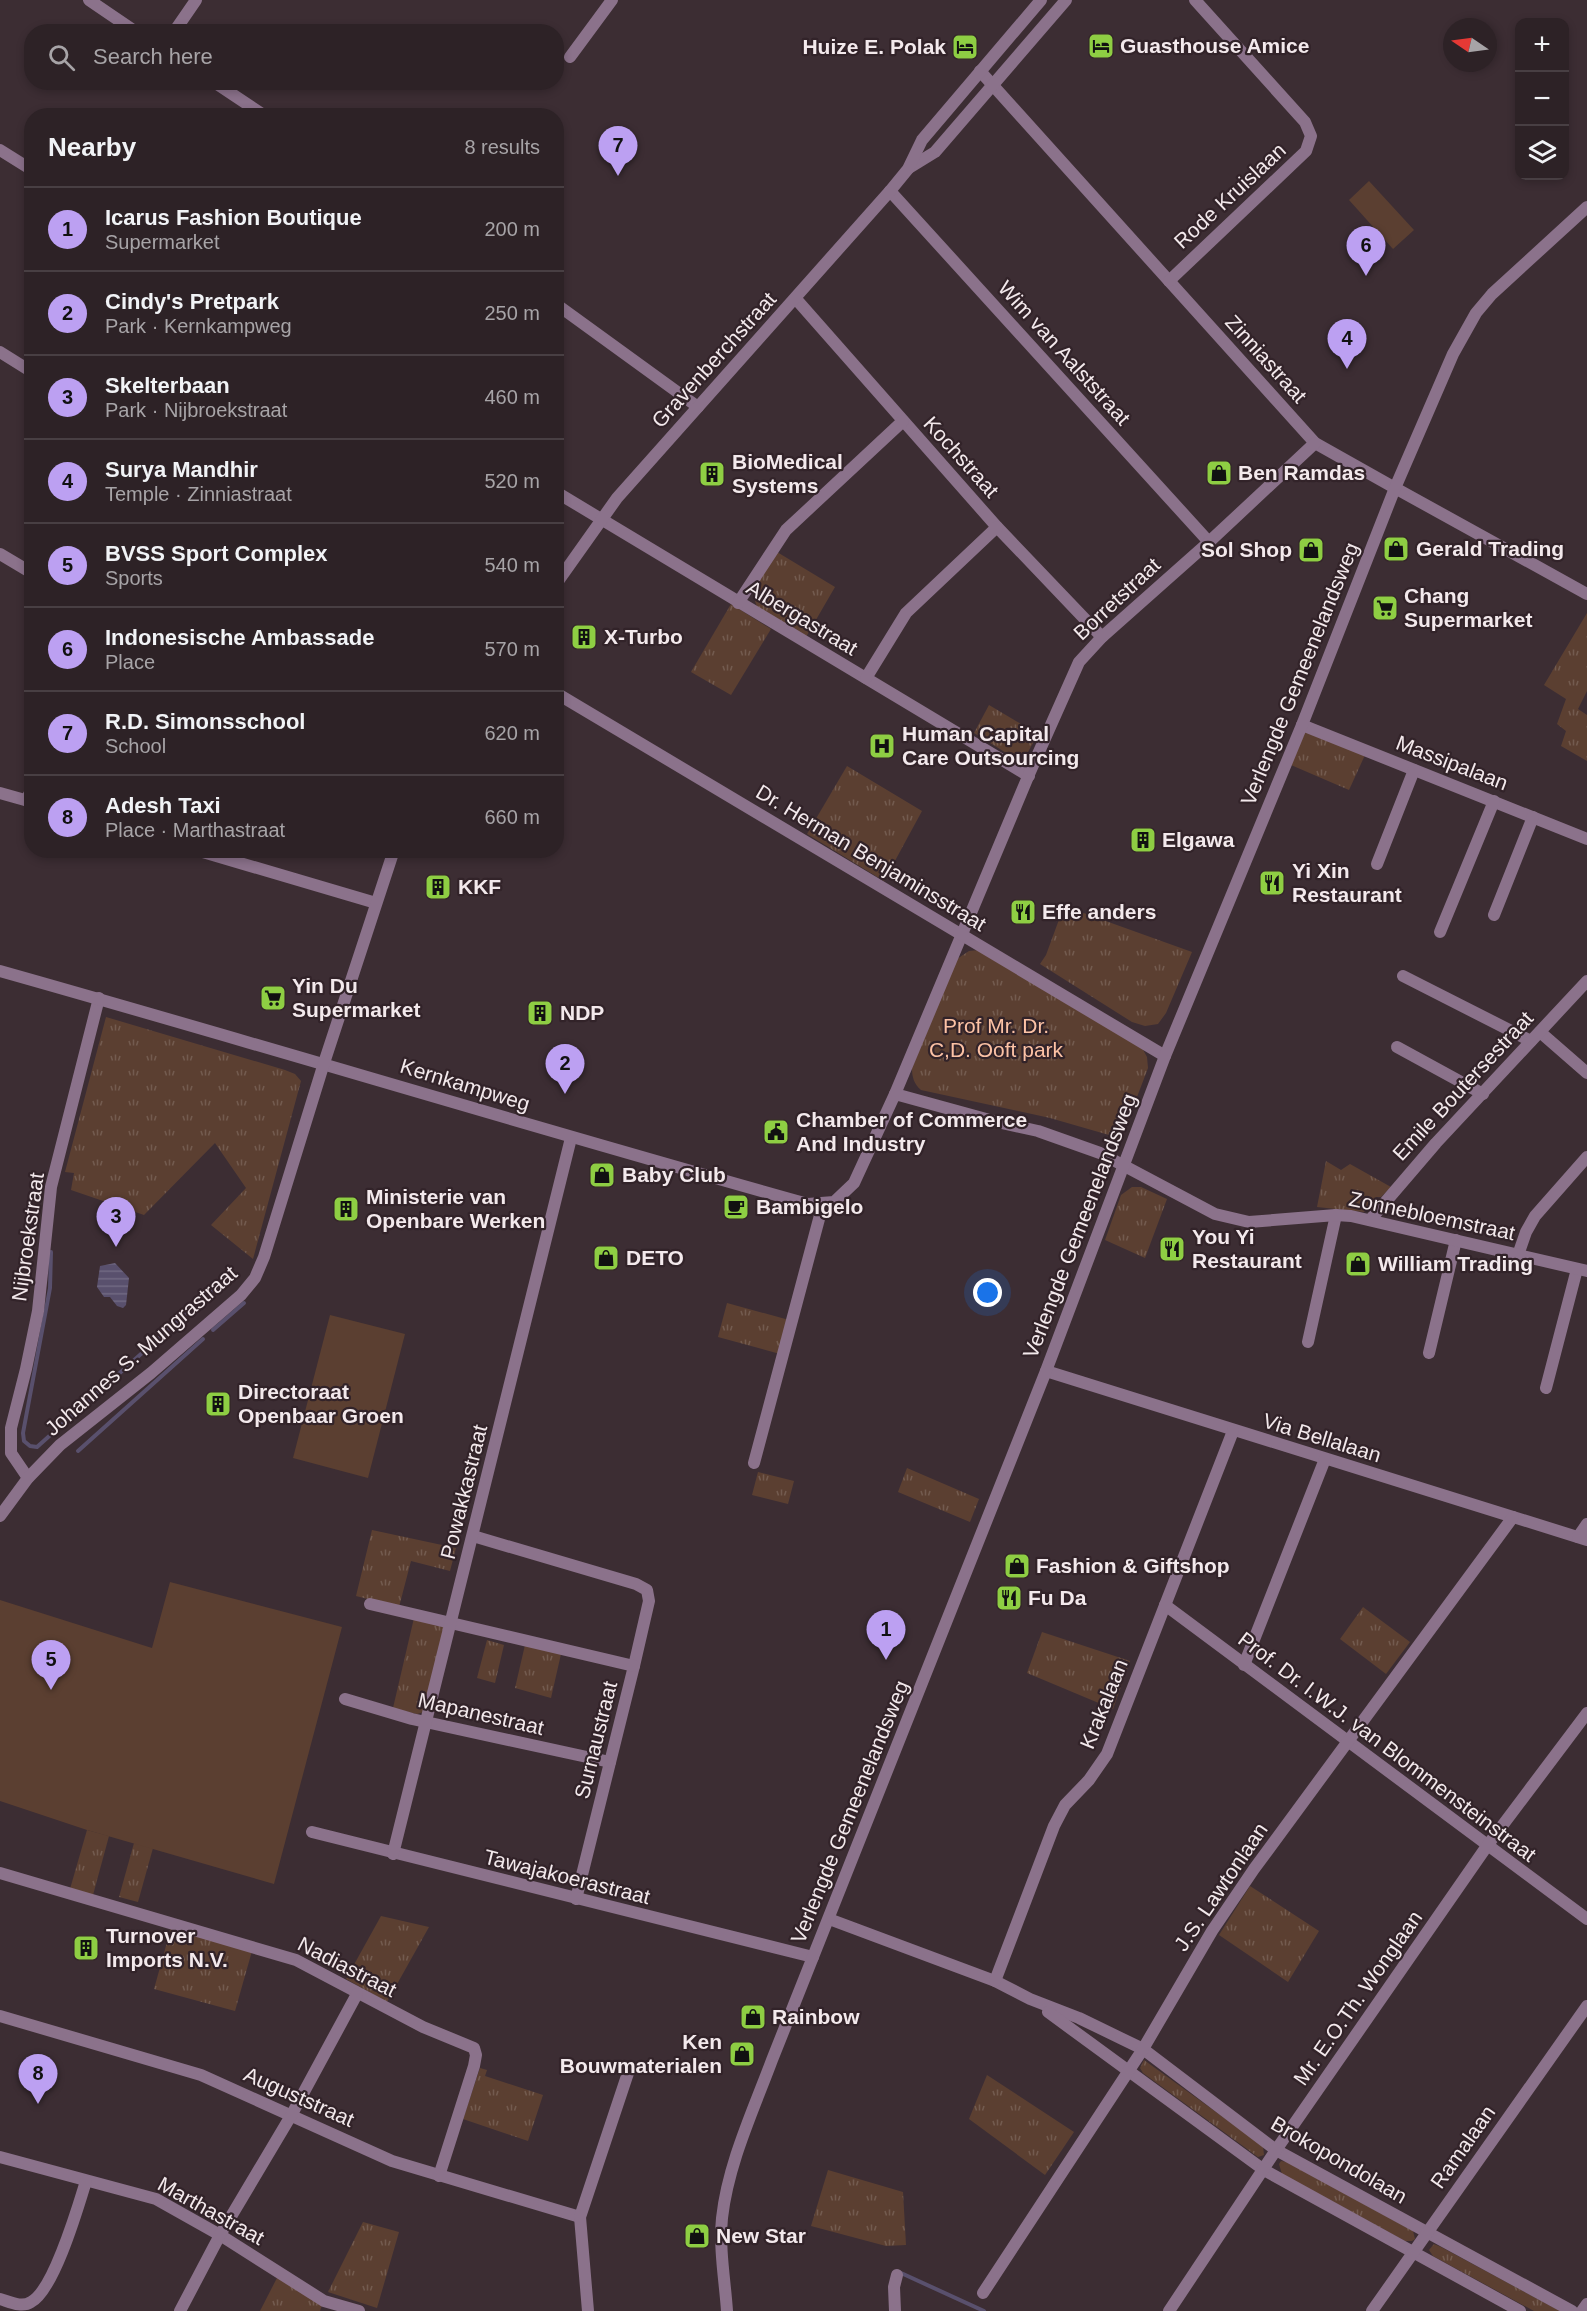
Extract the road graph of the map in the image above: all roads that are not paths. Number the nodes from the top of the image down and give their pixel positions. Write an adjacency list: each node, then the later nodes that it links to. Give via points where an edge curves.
1 (89, 0): 7 (street)
2 (195, 0): 8 (street)
3 (612, 0): 9 (street)
4 (1041, 0): 10 (street, Gravenberchstraat)
5 (1066, 0): 11 (street, Gravenberchstraat)
6 (1195, 0): 19 (street, Rode Kruislaan, via 1305,122 1311,136 1306,151)
7 (124, 24)
8 (179, 24)
9 (570, 57)
10 (980, 71): 11 (street, Zinniastraat); 16 (street, Gravenberchstraat, via 922,140)
11 (992, 84): 16 (street, Gravenberchstraat, via 935,152); 19 (street, Zinniastraat)
12 (226, 90): 13 (street)
13 (253, 108)
14 (0, 150): 15 (street)
15 (24, 165)
16 (908, 169): 17 (street, Gravenberchstraat)
17 (890, 191): 20 (street, Gravenberchstraat); 31 (street, Wim van Aalststraat)
18 (1587, 207): 27 (street, Verlengde Gemeenelandsweg, via 1492,294 1476,314 1453,354)
19 (1168, 281): 26 (street, Zinniastraat)
20 (796, 299): 24 (street, Gravenberchstraat); 25 (street, Kochstraat)
21 (564, 310): 24 (street)
22 (0, 352): 23 (street)
23 (24, 367)
24 (698, 406): 29 (street, Gravenberchstraat)
25 (903, 421): 30 (street, Kochstraat); 36 (street, via 786,530)
26 (1315, 442): 27 (street, Zinniastraat); 31 (street, Borretstraat)
27 (1395, 488): 35 (street, Zinniastraat); 40 (street, Verlengde Gemeenelandsweg)
28 (564, 497): 29 (street, Albergastraat)
29 (602, 520): 34 (street, Gravenberchstraat); 36 (street, Albergastraat)
30 (997, 527): 37 (street, Kochstraat); 38 (street, via 906,613)
31 (1209, 542): 37 (street, Borretstraat)
32 (0, 554): 33 (street)
33 (24, 568)
34 (564, 573)
35 (1587, 594)
36 (738, 603): 38 (street, Albergastraat)
37 (1102, 637): 42 (street, Borretstraat, via 1079,662)
38 (866, 678): 42 (street, Albergastraat)
39 (564, 698): 54 (street, Dr. Herman Benjaminsstraat)
40 (1302, 725): 41 (street, Massipalaan); 62 (street, Verlengde Gemeenelandsweg)
41 (1414, 770): 45 (street, Massipalaan); 50 (street)
42 (1029, 776): 54 (street, Borretstraat)
43 (0, 793): 44 (street)
44 (24, 796)
45 (1494, 801): 46 (street, Massipalaan); 53 (street)
46 (1533, 817): 47 (street, Massipalaan); 52 (street)
47 (1587, 839)
48 (223, 858): 51 (street)
49 (391, 858): 51 (street)
50 (1377, 864)
51 (376, 903): 63 (street)
52 (1494, 915)
53 (1440, 932)
54 (963, 936): 62 (street, Dr. Herman Benjaminsstraat); 65 (street, Borretstraat)
55 (0, 970): 58 (street, Kernkampweg)
56 (1403, 976): 60 (street)
57 (1587, 981): 59 (street, Emile Boutersestraat)
58 (99, 998): 63 (street, Kernkampweg); 83 (street, Nijbroekstraat, via 51,1187 38,1311 10,1428 11,1453)
59 (1540, 1032): 60 (street, Emile Boutersestraat); 64 (street)
60 (1531, 1041): 66 (street, Emile Boutersestraat)
61 (1397, 1047): 66 (street)
62 (1165, 1056): 69 (street, Verlengde Gemeenelandsweg)
63 (324, 1063): 67 (street, Kernkampweg); 83 (street, Johannes S. Mungrastraat, via 255,1278 151,1373 60,1445)
64 (1587, 1073)
65 (896, 1094): 69 (street, Zonnebloemstraat, via 1038,1131); 70 (street, via 854,1183 834,1202)
66 (1483, 1094): 72 (street, Emile Boutersestraat)
67 (571, 1138): 70 (street, Kernkampweg, via 808,1204); 87 (street, Powakkastraat)
68 (1587, 1157): 74 (street, via 1535,1216)
69 (1123, 1165): 71 (street, Zonnebloemstraat, via 1215,1214 1249,1222); 78 (street, Verlengde Gemeenelandsweg)
70 (823, 1204): 82 (street)
71 (1336, 1215): 72 (street, Zonnebloemstraat); 76 (street)
72 (1370, 1220): 73 (street, Zonnebloemstraat)
73 (1456, 1240): 74 (street, Zonnebloemstraat); 77 (street)
74 (1518, 1254): 75 (street, Zonnebloemstraat)
75 (1582, 1270): 79 (street)
76 (1308, 1342)
77 (1429, 1353)
78 (1046, 1371): 80 (street, Via Bellalaan); 104 (street, Verlengde Gemeenelandsweg)
79 (1546, 1388)
80 (1233, 1431): 81 (street, Via Bellalaan); 90 (street, Krakalaan)
81 (1325, 1459): 85 (street, Via Bellalaan); 92 (street)
82 (754, 1463)
83 (28, 1478): 84 (street, Johannes S. Mungrastraat)
84 (0, 1516)
85 (1513, 1517): 88 (street, Via Bellalaan); 97 (street, J.S. Lawtonlaan)
86 (1587, 1524): 88 (street)
87 (473, 1536): 91 (street, Powakkastraat); 93 (street, Surnaustraat, via 647,1590 649,1601)
88 (1582, 1539)
89 (370, 1604): 91 (street)
90 (1165, 1605): 92 (street, Prof. Dr. I.W.J. van Blommensteinstraat); 107 (street, Krakalaan, via 1107,1754 1065,1805 1054,1826)
91 (451, 1625): 93 (street); 96 (street, Powakkastraat)
92 (1244, 1665): 97 (street, Prof. Dr. I.W.J. van Blommensteinstraat)
93 (634, 1666): 98 (street, Surnaustraat)
94 (345, 1700): 96 (street, Mapanestraat)
95 (1587, 1713): 100 (street, Mr. E.O.Th. Wonglaan)
96 (428, 1722): 98 (street, Mapanestraat); 101 (street, Powakkastraat)
97 (1348, 1742): 100 (street, Prof. Dr. I.W.J. van Blommensteinstraat); 112 (street, J.S. Lawtonlaan, via 1212,1931)
98 (610, 1762): 103 (street, Surnaustraat)
99 (312, 1833): 101 (street, Tawajakoerastraat)
100 (1487, 1846): 105 (street, Prof. Dr. I.W.J. van Blommensteinstraat); 116 (street, Mr. E.O.Th. Wonglaan)
101 (393, 1854): 103 (street, Tawajakoerastraat)
102 (0, 1873): 108 (street, Nadiastraat, via 296,1960)
103 (576, 1899): 106 (street, Tawajakoerastraat)
104 (829, 1918): 106 (street, Verlengde Gemeenelandsweg); 107 (street, Brokopondolaan)
105 (1587, 1919)
106 (813, 1957): 132 (street, Verlengde Gemeenelandsweg, via 727,2190 722,2245)
107 (995, 1981): 109 (street, Brokopondolaan)
108 (357, 1994): 115 (street); 119 (street, Nadiastraat, via 474,2048 474,2066)
109 (1030, 1999): 112 (street, Brokopondolaan); 113 (street, Brokopondolaan)
110 (1587, 2006): 122 (street, Ramalaan)
111 (0, 2016): 115 (street, Auguststraat, via 201,2075)
112 (1143, 2049): 113 (street, J.S. Lawtonlaan); 116 (street, Brokopondolaan)
113 (1129, 2069): 118 (street, Brokopondolaan); 126 (street, J.S. Lawtonlaan)
114 (628, 2070): 121 (street)
115 (292, 2114): 119 (street, Auguststraat, via 393,2161); 123 (street)
116 (1276, 2150): 118 (street, Mr. E.O.Th. Wonglaan); 122 (street, Brokopondolaan)
117 (0, 2157): 120 (street, Marthastraat)
118 (1264, 2170): 124 (street, Brokopondolaan); 134 (street, Mr. E.O.Th. Wonglaan)
119 (439, 2176): 121 (street, Auguststraat)
120 (86, 2181): 123 (street, Marthastraat, via 156,2199); 127 (street, via 63,2250 38,2298 20,2305)
121 (580, 2217): 131 (street)
122 (1427, 2233): 124 (street, Ramalaan); 137 (street, Brokopondolaan)
123 (220, 2235): 129 (street); 130 (street, Marthastraat, via 324,2301)
124 (1413, 2253): 135 (street, Ramalaan); 136 (street, Brokopondolaan)
125 (897, 2275): 133 (street)
126 (983, 2293)
127 (0, 2299)
128 (1587, 2304): 138 (street)
129 (180, 2311)
130 (359, 2311)
131 (588, 2311)
132 (727, 2311)
133 (895, 2311)
134 (1169, 2311)
135 (1372, 2311)
136 (1520, 2311)
137 (1572, 2311)
138 (1582, 2311)

